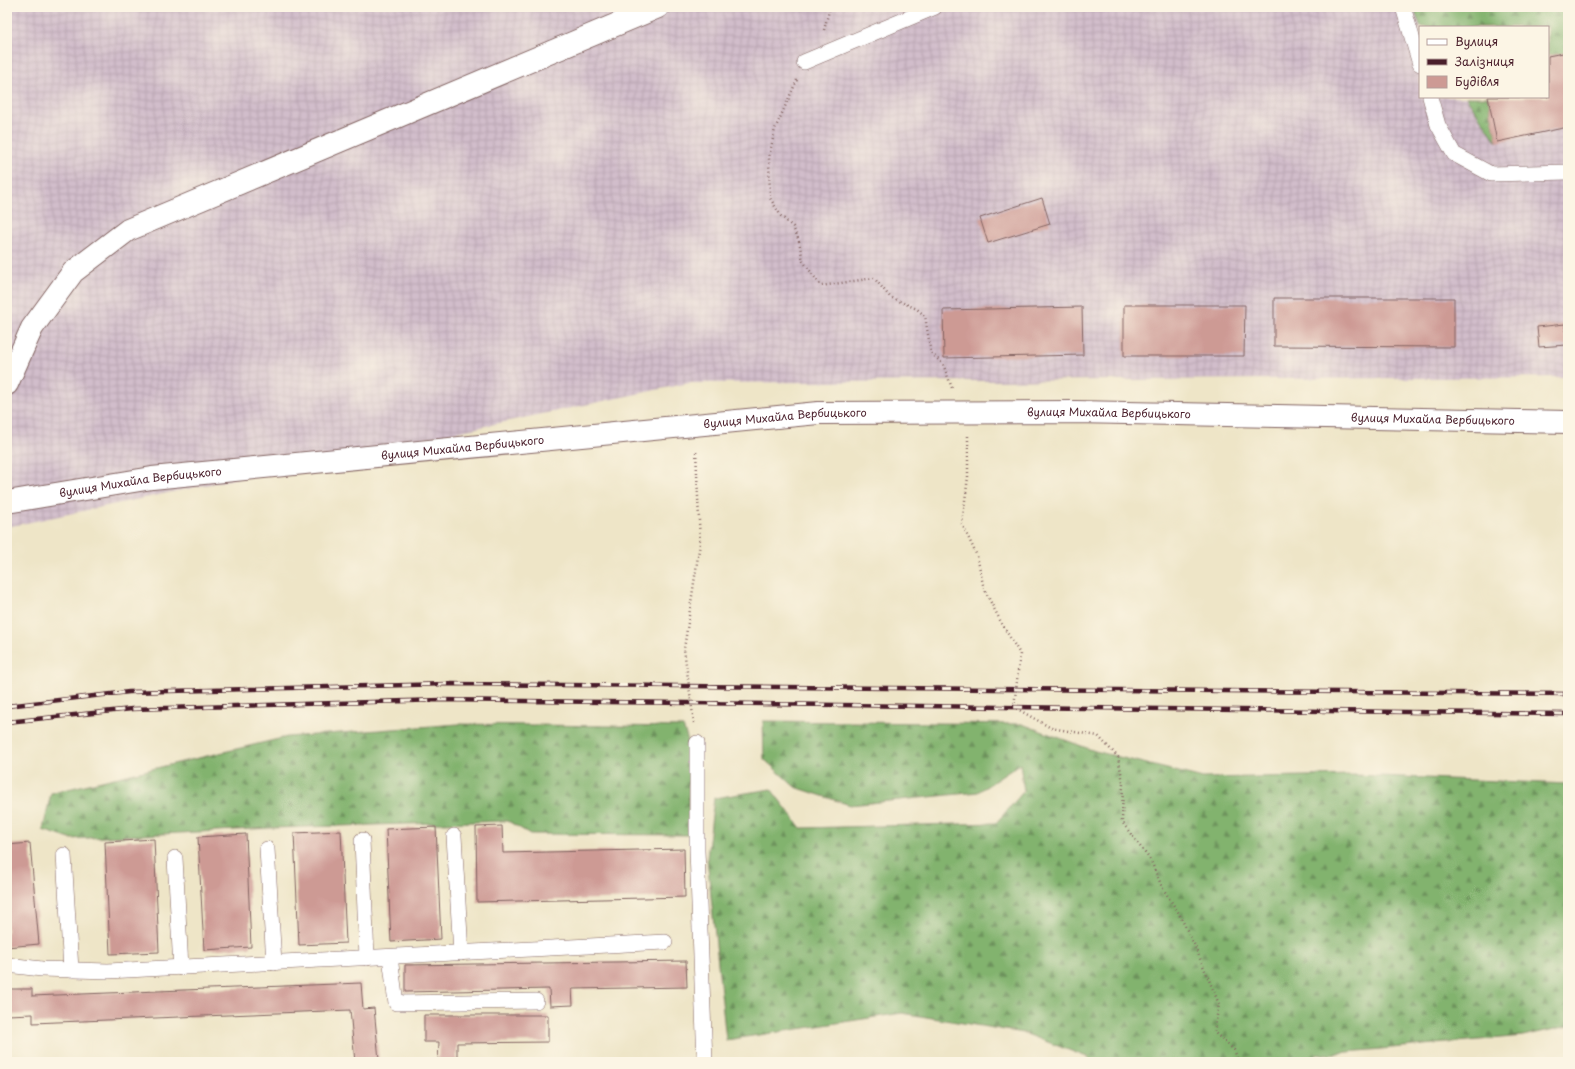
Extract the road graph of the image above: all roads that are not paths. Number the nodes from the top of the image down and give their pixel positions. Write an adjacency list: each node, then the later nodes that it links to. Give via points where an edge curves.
1 (658, 7): 8 (street, via 128,230 73,272 32,328)
2 (935, 7): 5 (lane)
3 (1403, 7): 4 (lane)
4 (1419, 61)
5 (804, 62)
6 (1430, 98): 7 (lane, via 1438,125 1454,154 1491,174)
7 (1568, 172)
8 (7, 384)
9 (1568, 422): 10 (street, вулиця Михайла Вербицького, via 1076,412 818,413 152,478)
10 (7, 502)
11 (697, 743): 26 (lane, via 696,850)
12 (454, 836): 18 (lane)
13 (362, 840): 20 (lane)
14 (268, 849): 21 (lane)
15 (64, 855): 24 (lane)
16 (175, 858): 23 (lane)
17 (665, 942): 18 (lane)
18 (461, 953): 19 (lane)
19 (390, 957): 20 (lane); 25 (lane, via 396,1003)
20 (368, 958): 21 (lane)
21 (274, 963): 23 (lane)
22 (7, 965): 24 (lane)
23 (181, 968): 24 (lane)
24 (72, 970)
25 (536, 1001)
26 (705, 1062)

